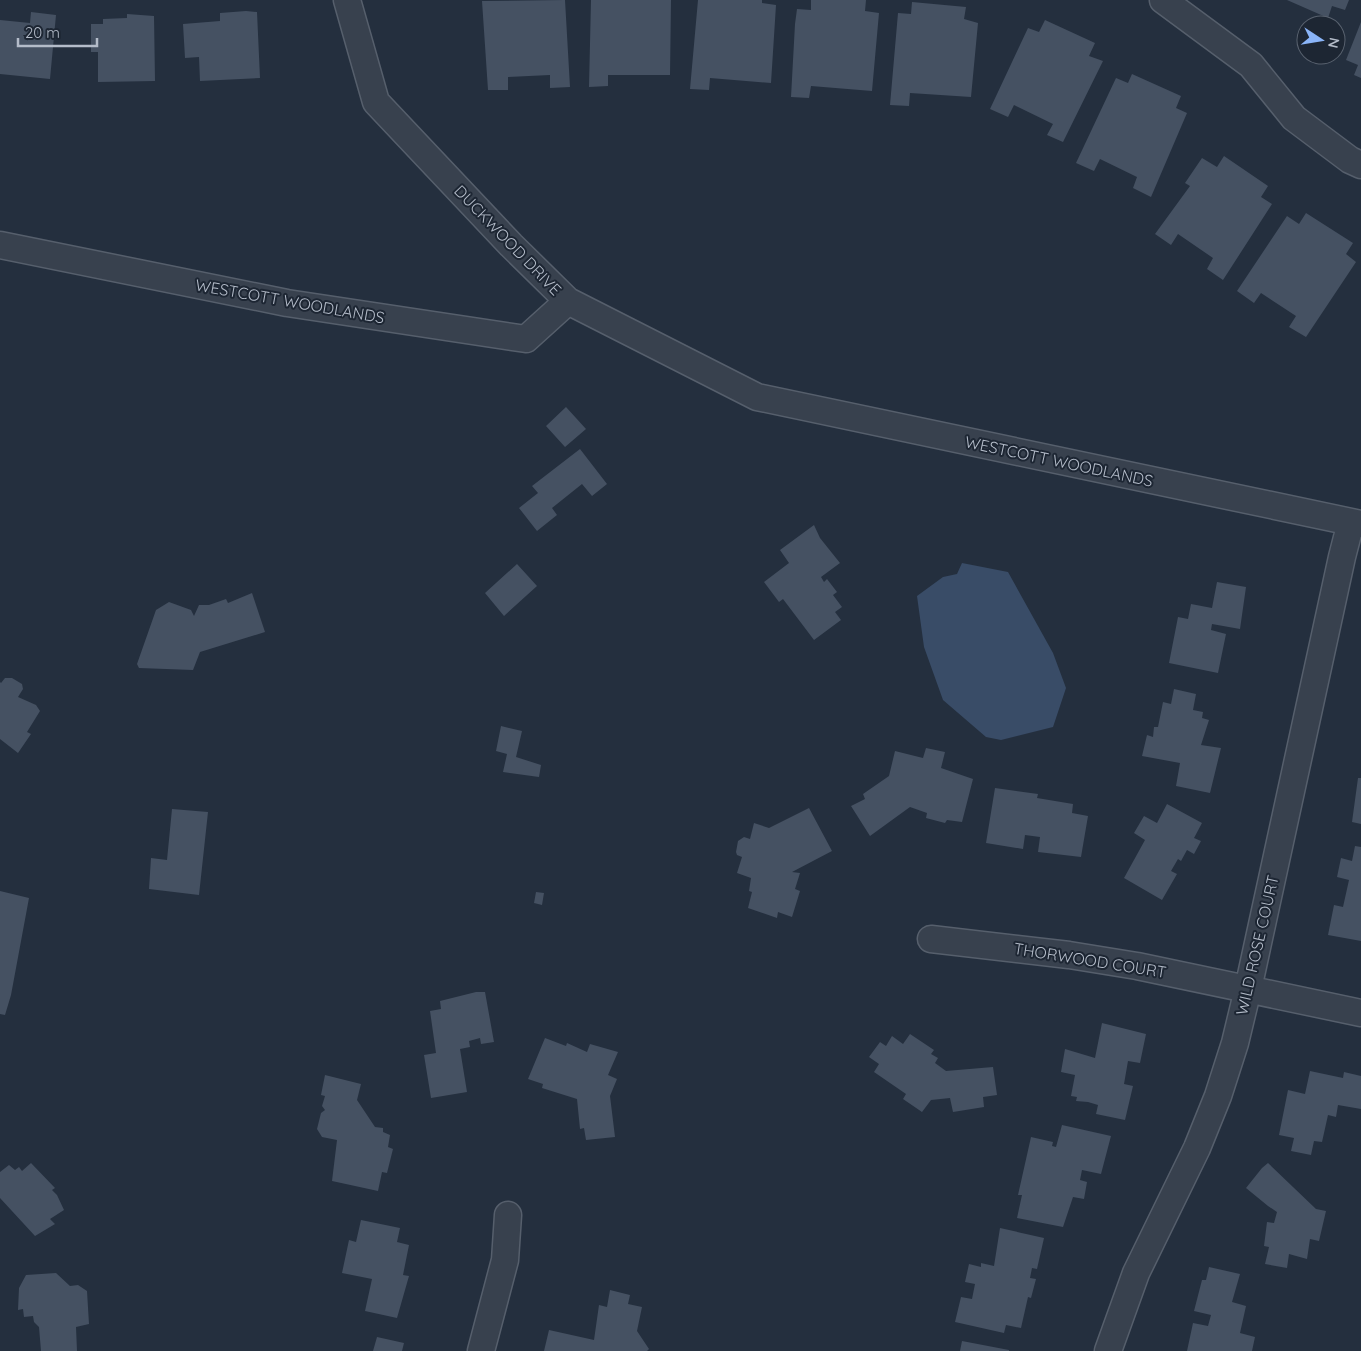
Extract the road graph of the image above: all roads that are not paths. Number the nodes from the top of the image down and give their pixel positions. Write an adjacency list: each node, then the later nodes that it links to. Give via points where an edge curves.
1 (347, 0): 5 (street, DUCKWOOD DRIVE, via 376,102)
2 (1163, 0): 3 (street, via 1251,65 1294,118)
3 (1361, 165)
4 (0, 245): 5 (street, WESTCOTT WOODLANDS, via 287,303 526,339)
5 (568, 301): 6 (street, DUCKWOOD DRIVE)
6 (757, 397): 7 (street, WESTCOTT WOODLANDS)
7 (1356, 523): 9 (street, WILD ROSE COURT, via 1342,557)
8 (932, 940): 9 (street, THORWOOD COURT, via 1069,955)
9 (1248, 989): 10 (street, THORWOOD COURT); 13 (street, WILD ROSE COURT, via 1218,1096 1197,1148 1136,1273)
10 (1361, 1013)
11 (508, 1215): 12 (street, via 505,1260)
12 (482, 1351)
13 (1108, 1351)

